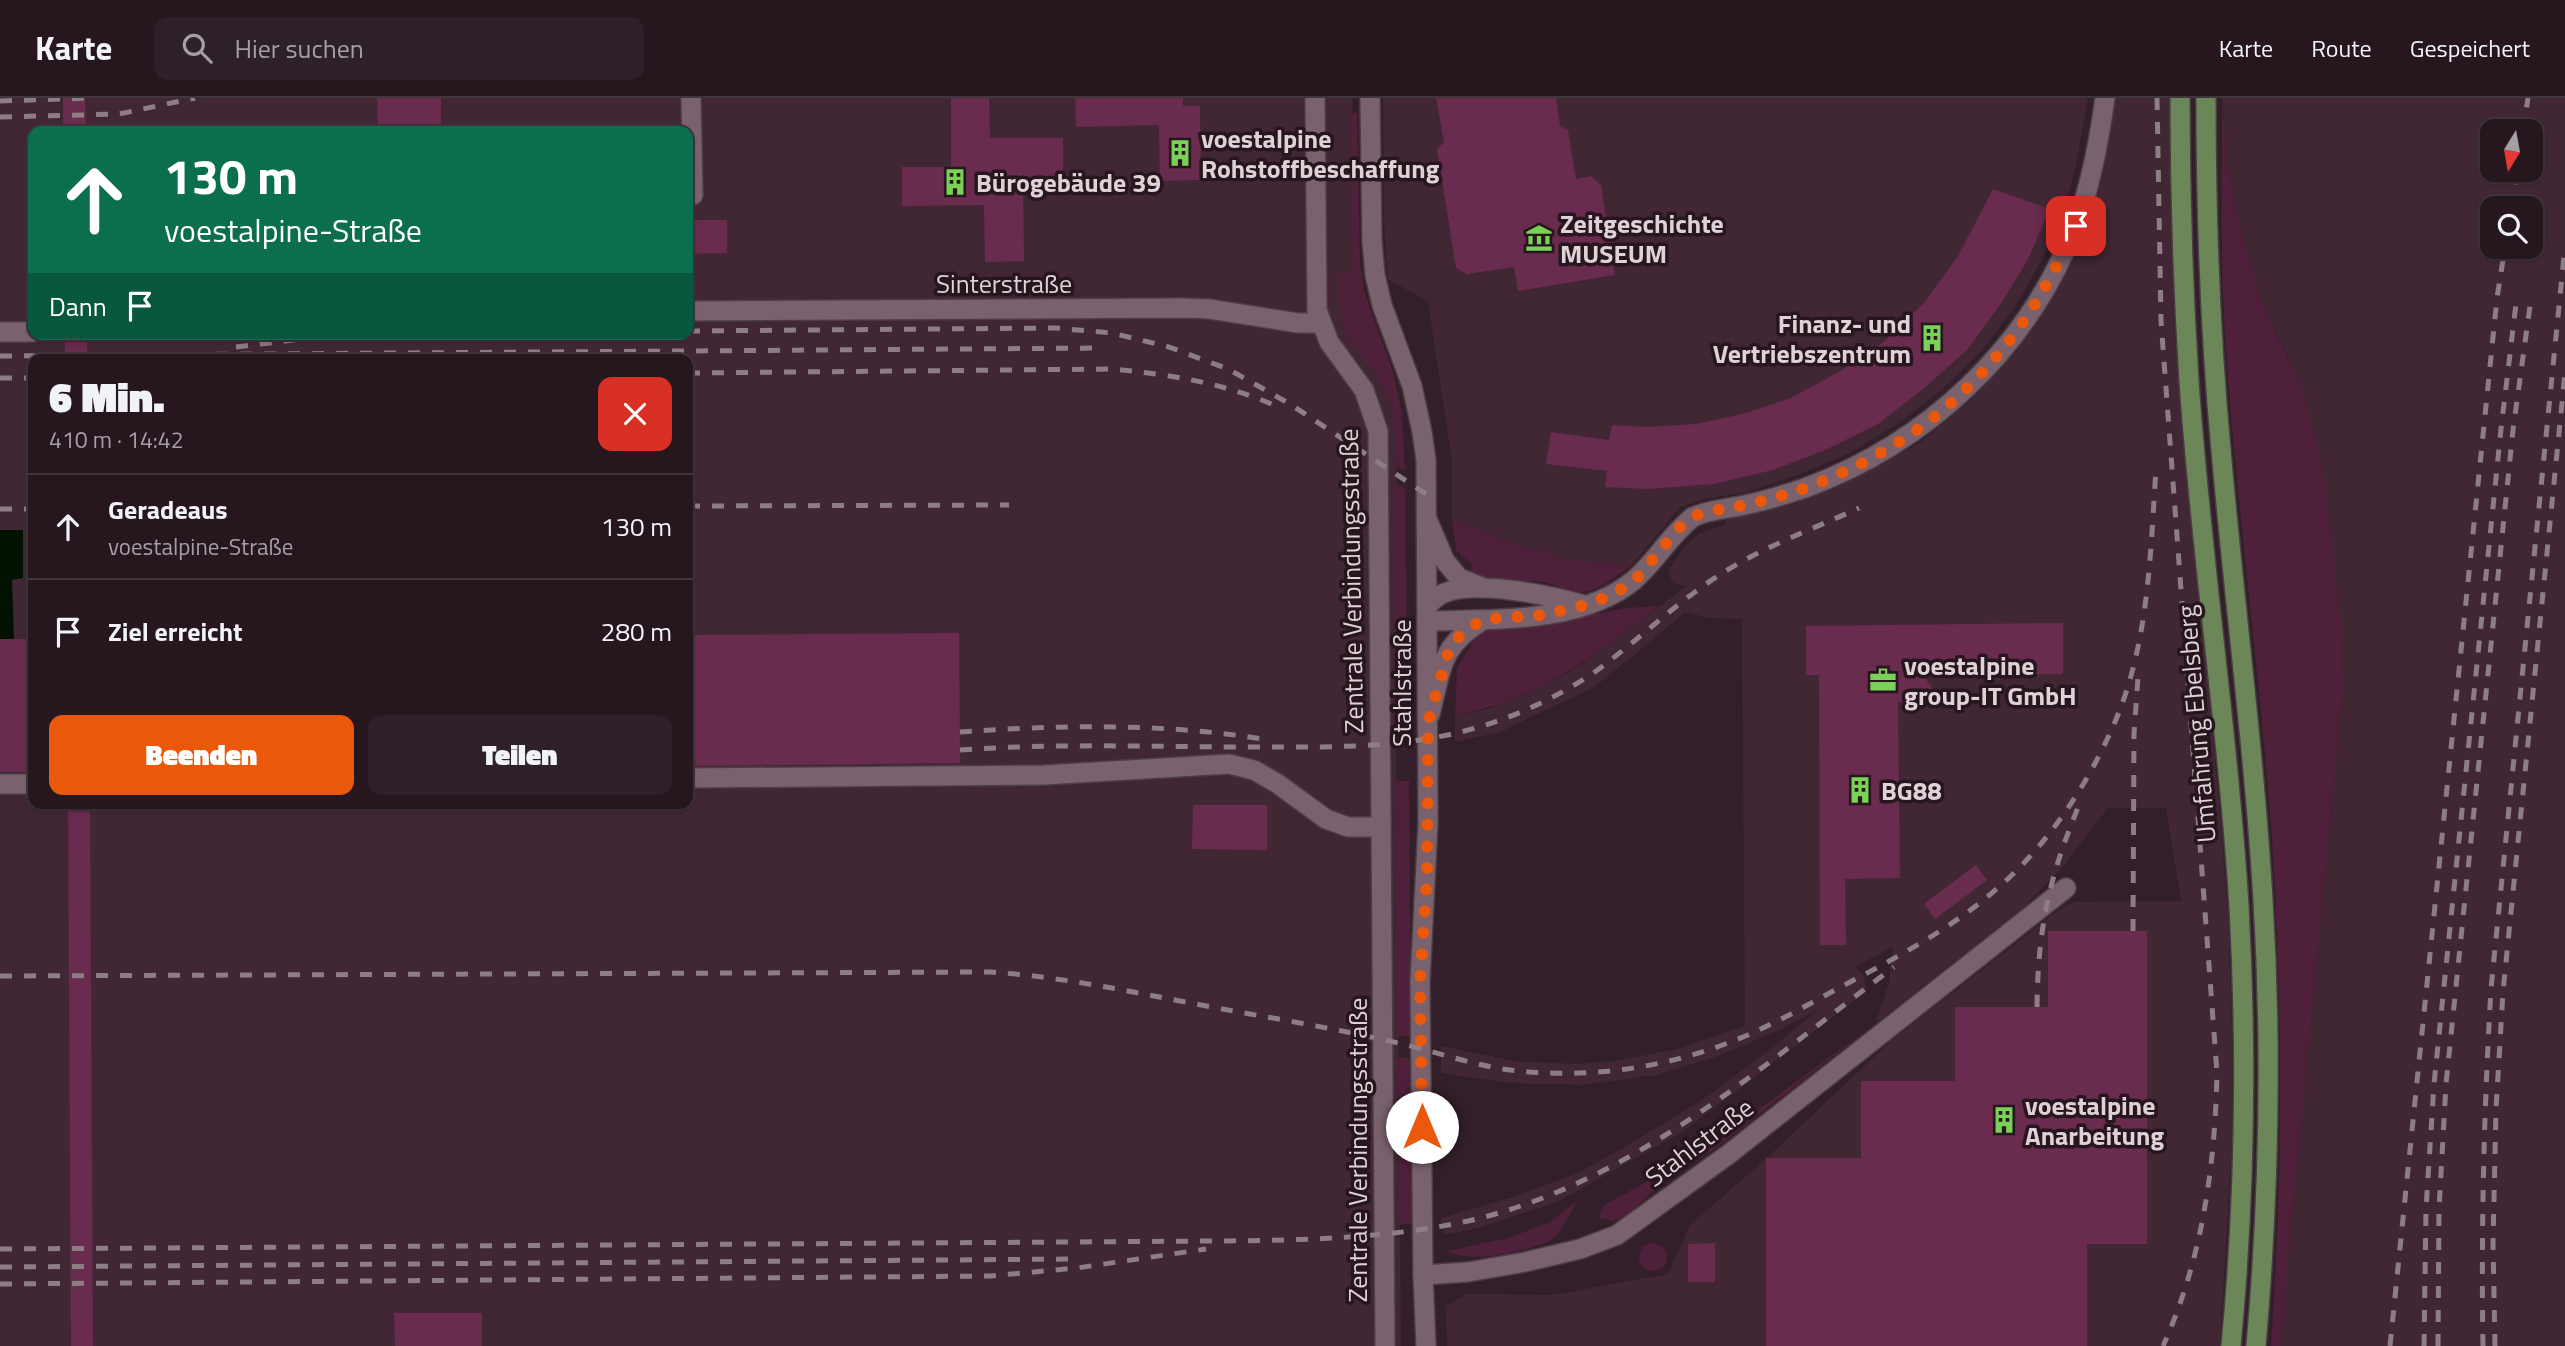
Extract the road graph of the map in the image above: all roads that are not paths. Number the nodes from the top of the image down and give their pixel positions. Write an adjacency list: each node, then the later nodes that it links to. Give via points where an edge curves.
1 (691, 98): 7 (street)
2 (1315, 98): 9 (street, Zentrale Verbindungsstraße, via 1315,295)
3 (1370, 98): 12 (street, Stahlstraße, via 1375,275 1412,386 1422,432)
4 (2105, 98): 14 (street, via 2092,175 2063,255 2026,321 1952,403 1906,438 1856,467 1804,488 1692,517 1636,579)
5 (2180, 98): 26 (main road, Umfahrung Ebelsberg, via 2189,382 2228,769 2244,1020 2242,1185)
6 (2206, 98): 27 (main road, Umfahrung Ebelsberg, via 2210,300 2253,770 2268,1006 2267,1184)
7 (692, 126)
8 (693, 311): 9 (street, Sinterstraße, via 1184,308)
9 (1320, 323): 21 (street, Zentrale Verbindungsstraße, via 1364,390 1378,431)
10 (0, 332): 11 (street)
11 (28, 332)
12 (1426, 518): 13 (street, via 1444,561 1460,578); 15 (street, Stahlstraße)
13 (1489, 590): 14 (street, via 1543,594); 15 (street, via 1443,593)
14 (1585, 605): 16 (street, via 1543,615)
15 (1427, 614): 16 (street); 17 (street, Stahlstraße)
16 (1484, 619): 17 (street, via 1450,647)
17 (1428, 722): 23 (street, Stahlstraße, via 1427,878 1420,982)
18 (693, 778): 21 (street, via 1044,775 1229,764 1254,770 1326,819 1348,827)
19 (0, 784): 20 (street)
20 (28, 784)
21 (1381, 827): 24 (street, Zentrale Verbindungsstraße)
22 (2067, 888): 23 (street, Stahlstraße, via 1728,1154 1617,1235 1525,1262)
23 (1423, 1275): 25 (street, Stahlstraße)
24 (1385, 1346)
25 (1426, 1346)
26 (2231, 1346)
27 (2256, 1346)

